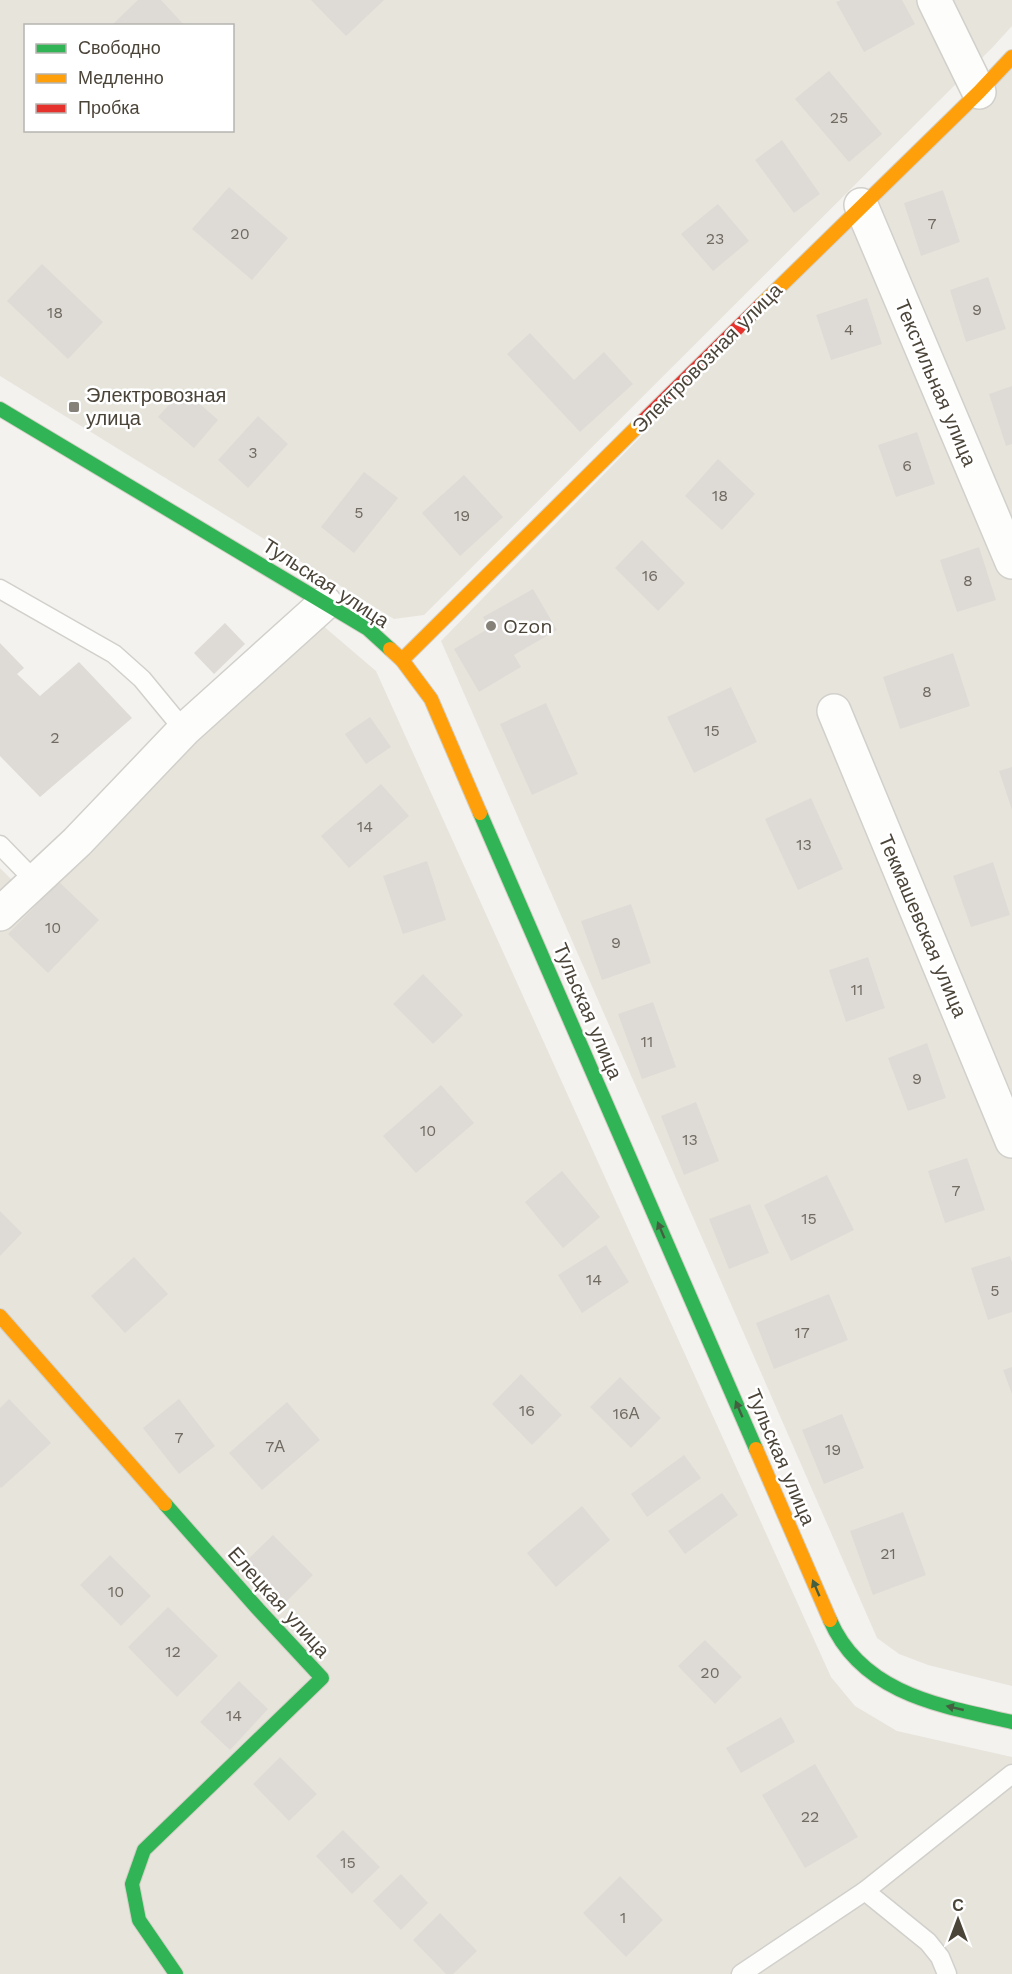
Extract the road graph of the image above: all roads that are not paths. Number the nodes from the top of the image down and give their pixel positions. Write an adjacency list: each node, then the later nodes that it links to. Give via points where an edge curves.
1 (934, 0): 3 (street)
2 (1012, 57): 3 (main road, Электровозная улица)
3 (979, 92): 4 (main road, Электровозная улица)
4 (861, 205): 6 (street, Текстильная улица); 9 (main road, Электровозная улица)
5 (0, 408): 8 (main road, Тульская улица)
6 (1012, 562)
7 (0, 589): 11 (lane, via 114,654)
8 (325, 603): 9 (main road, Тульская улица, via 368,629); 11 (street)
9 (402, 660): 17 (main road, Тульская улица, one-way to 9, via 944,1706 888,1685 858,1663 836,1634 431,699)
10 (834, 711): 15 (street, Текмашевская улица)
11 (184, 730): 13 (street)
12 (0, 844): 13 (lane)
13 (35, 881): 14 (street)
14 (0, 914)
15 (1012, 1141)
16 (0, 1316): 20 (main road, Елецкая улица, via 322,1678 144,1850 132,1884 139,1920)
17 (1012, 1722)
18 (1012, 1774): 19 (lane)
19 (865, 1891): 21 (lane); 22 (lane, via 928,1942)
20 (176, 1974)
21 (741, 1974)
22 (947, 1974)

